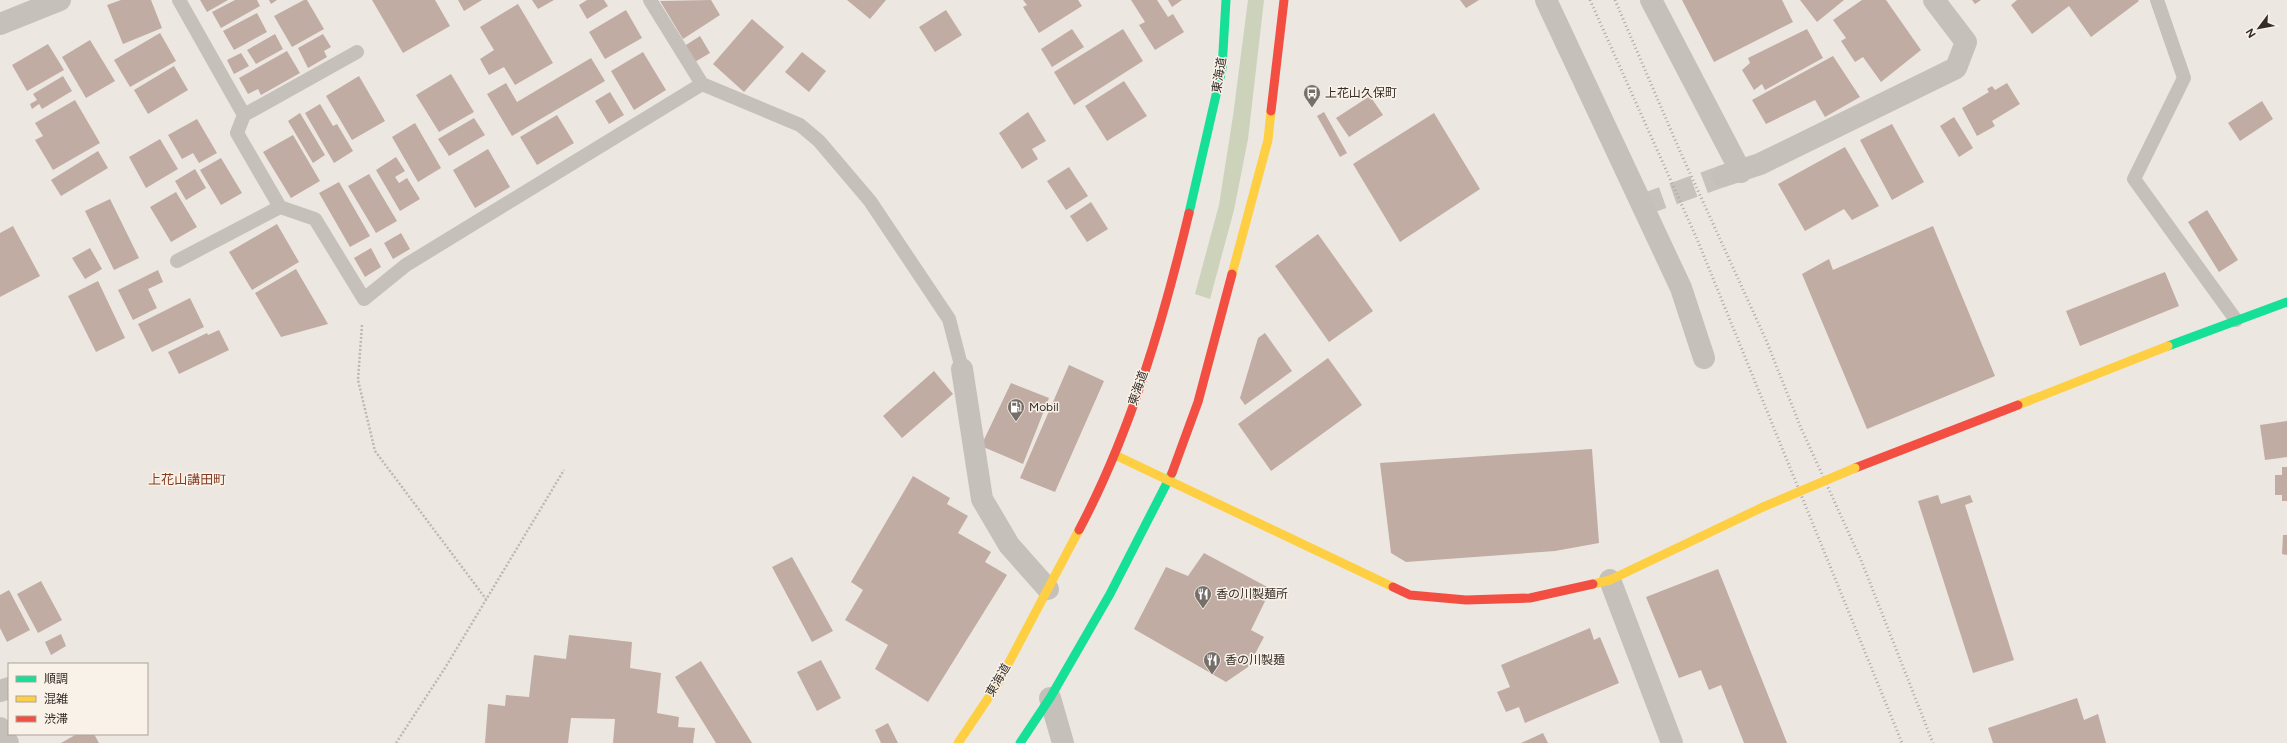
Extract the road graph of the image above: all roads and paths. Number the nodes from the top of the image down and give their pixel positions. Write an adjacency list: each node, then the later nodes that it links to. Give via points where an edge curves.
1 (60, 0): 10 (street)
2 (179, 0): 13 (lane)
3 (650, 0): 12 (lane)
4 (1226, 0): 21 (main road, 東海道, via 1222,69 1189,215 1154,339)
5 (1284, 0): 23 (main road, via 1268,140 1198,402)
6 (1546, 0): 19 (street, via 1681,288)
7 (1651, 0): 8 (street, via 1732,174 1956,68 1966,42)
8 (1934, 0)
9 (2157, 0): 18 (lane, via 2184,78 2134,179)
10 (0, 24)
11 (357, 52): 13 (lane)
12 (702, 84): 16 (lane, via 406,265); 20 (lane, via 800,125 819,142 870,201 949,319)
13 (244, 115): 14 (lane, via 237,133)
14 (280, 207): 15 (lane); 16 (lane, via 315,219)
15 (177, 261)
16 (364, 299): 26 (path, via 358,380 375,450)
17 (2287, 302): 18 (main road)
18 (2236, 320): 24 (main road, bridge, via 1855,468 1762,507)
19 (1704, 358)
20 (962, 368): 25 (street, via 982,499 1010,545)
21 (1115, 455): 23 (main road); 25 (main road, 東海道)
22 (564, 470): 26 (path)
23 (1170, 480): 24 (main road, via 1410,594 1466,600 1530,598); 27 (main road, via 1110,594)
24 (1610, 580): 34 (street)
25 (1048, 589): 31 (main road, 東海道, via 997,685)
26 (486, 600): 30 (path)
27 (1050, 698): 32 (main road); 33 (street)
28 (0, 728): 29 (street)
29 (8, 743)
30 (396, 743)
31 (958, 743)
32 (1020, 743)
33 (1063, 743)
34 (1672, 743)

